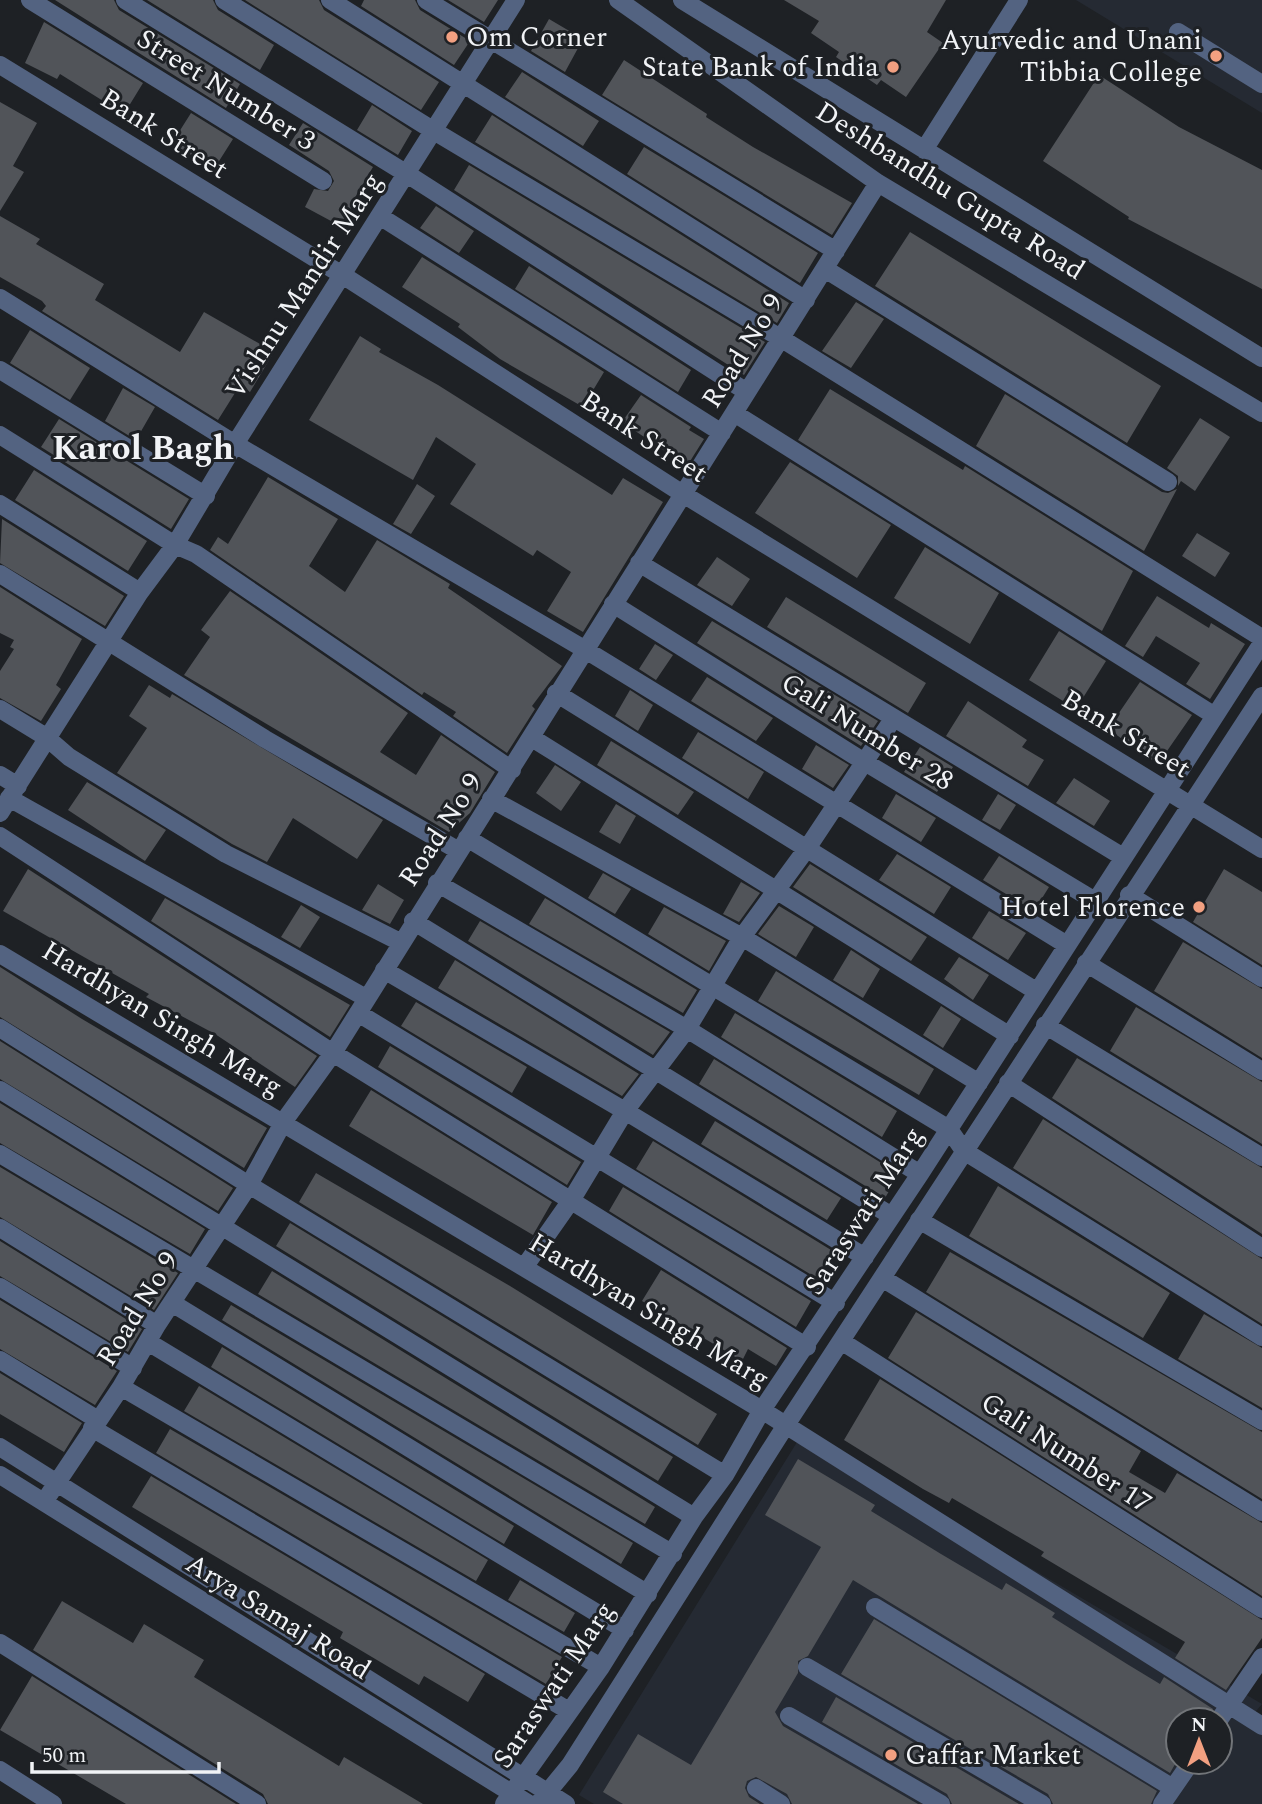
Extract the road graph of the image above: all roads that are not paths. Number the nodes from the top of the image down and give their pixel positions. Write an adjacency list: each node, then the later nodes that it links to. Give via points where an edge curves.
1 (30, 0): 18 (street, Street Number 3)
2 (125, 0): 17 (street)
3 (224, 0): 15 (street)
4 (330, 0): 14 (street)
5 (426, 0): 11 (street)
6 (516, 0): 11 (street, Vishnu Mandir Marg)
7 (618, 0): 19 (street, Deshbandhu Gupta Road)
8 (682, 0): 16 (street, Deshbandhu Gupta Road)
9 (1019, 0): 16 (street)
10 (1178, 32): 13 (street)
11 (491, 40): 14 (street, Vishnu Mandir Marg); 21 (street)
12 (0, 65): 23 (street, Bank Street)
13 (1262, 84)
14 (463, 85): 15 (street, Vishnu Mandir Marg); 25 (street)
15 (434, 131): 17 (street, Vishnu Mandir Marg); 26 (street)
16 (924, 150): 27 (street, Deshbandhu Gupta Road)
17 (407, 174): 20 (street, Vishnu Mandir Marg); 29 (street)
18 (323, 181)
19 (878, 183): 21 (street, Road No 9); 31 (street, Deshbandhu Gupta Road)
20 (381, 217): 23 (street, Vishnu Mandir Marg); 32 (street)
21 (836, 251): 22 (street, Road No 9)
22 (825, 270): 25 (street, Road No 9); 35 (street)
23 (344, 276): 34 (street, Vishnu Mandir Marg); 36 (street, Bank Street)
24 (0, 298): 34 (street)
25 (806, 300): 26 (street, Road No 9)
26 (782, 338): 29 (street, Road No 9); 45 (street)
27 (1262, 358)
28 (0, 370): 37 (street)
29 (747, 392): 30 (street, Road No 9)
30 (734, 413): 32 (street, Road No 9); 50 (street)
31 (1262, 413)
32 (722, 433): 36 (street, Road No 9)
33 (0, 435): 39 (street)
34 (235, 444): 37 (street, Vishnu Mandir Marg); 46 (street)
35 (1168, 482)
36 (682, 494): 40 (street, Road No 9); 57 (street, Bank Street)
37 (206, 496): 39 (street, Vishnu Mandir Marg)
38 (0, 504): 42 (street)
39 (175, 545): 42 (street, Vishnu Mandir Marg); 55 (street, via 196,554)
40 (639, 563): 43 (street, Road No 9); 51 (street)
41 (0, 574): 44 (street)
42 (140, 592): 44 (street, Vishnu Mandir Marg)
43 (612, 604): 46 (street, Road No 9); 54 (street, Gali Number 28)
44 (110, 640): 52 (street, Vishnu Mandir Marg); 63 (street, via 265,739)
45 (1262, 640): 50 (street, Saraswati Marg)
46 (584, 649): 47 (street, Road No 9); 60 (street)
47 (556, 693): 53 (street, Road No 9); 64 (street)
48 (1262, 696): 61 (street, Saraswati Marg)
49 (0, 709): 52 (street)
50 (1215, 716): 57 (street, Saraswati Marg)
51 (893, 719): 54 (street); 66 (street)
52 (46, 737): 58 (street, Vishnu Mandir Marg); 73 (street, via 69,757 226,854)
53 (532, 738): 55 (street, Road No 9); 68 (street)
54 (863, 761): 60 (street); 70 (street, Gali Number 28)
55 (512, 770): 59 (street, Road No 9)
56 (0, 775): 58 (street)
57 (1167, 790): 61 (street, Bank Street); 66 (street, Saraswati Marg)
58 (9, 799): 81 (street)
59 (491, 799): 63 (street, Road No 9); 72 (street)
60 (836, 804): 64 (street); 74 (street)
61 (1192, 805): 65 (street, Bank Street); 69 (street, Saraswati Marg)
62 (0, 836): 86 (street)
63 (463, 844): 67 (street, Road No 9); 79 (street)
64 (808, 847): 68 (street); 80 (street)
65 (1262, 849)
66 (1124, 857): 70 (street, Saraswati Marg)
67 (438, 883): 71 (street, Road No 9); 84 (street)
68 (776, 890): 72 (street); 85 (street)
69 (1129, 895): 76 (street, Saraswati Marg); 78 (street)
70 (1095, 901): 74 (street, Saraswati Marg)
71 (413, 921): 73 (street, Road No 9); 87 (street)
72 (742, 937): 79 (street); 89 (street)
73 (400, 942): 77 (street, Road No 9)
74 (1067, 945): 80 (street, Saraswati Marg)
75 (0, 954): 93 (street, Hardhyan Singh Marg)
76 (1086, 963): 82 (street, Saraswati Marg); 88 (street)
77 (383, 970): 81 (street, Road No 9); 92 (street)
78 (1262, 978)
79 (713, 986): 84 (street); 94 (street)
80 (1035, 991): 85 (street, Saraswati Marg)
81 (362, 1005): 86 (street, Road No 9); 97 (street)
82 (1045, 1025): 90 (street, Saraswati Marg); 98 (street)
83 (0, 1028): 100 (street)
84 (687, 1029): 87 (street); 99 (street)
85 (1010, 1035): 89 (street, Saraswati Marg)
86 (333, 1053): 93 (street, Road No 9); 101 (street)
87 (655, 1072): 92 (street); 102 (street)
88 (1262, 1072)
89 (979, 1083): 94 (street, Saraswati Marg)
90 (1008, 1083): 95 (street, Saraswati Marg); 106 (street)
91 (0, 1090): 104 (street)
92 (625, 1111): 97 (street); 107 (street)
93 (284, 1121): 100 (street, Road No 9); 108 (street, Hardhyan Singh Marg)
94 (949, 1129): 95 (street); 99 (street, Saraswati Marg)
95 (964, 1151): 103 (street, Saraswati Marg); 115 (street)
96 (0, 1154): 109 (street)
97 (598, 1156): 101 (street); 113 (street)
98 (1262, 1157)
99 (920, 1174): 102 (street, Saraswati Marg)
100 (248, 1185): 104 (street, Road No 9); 128 (street)
101 (572, 1199): 108 (street); 118 (street)
102 (890, 1215): 107 (street, Saraswati Marg)
103 (919, 1220): 110 (street, Saraswati Marg); 123 (street)
104 (222, 1225): 109 (street, Road No 9); 132 (street)
105 (0, 1228): 114 (street)
106 (1262, 1248)
107 (865, 1257): 113 (street, Saraswati Marg)
108 (525, 1266): 122 (street, Hardhyan Singh Marg)
109 (194, 1269): 112 (street, Road No 9); 133 (street)
110 (882, 1278): 116 (street, Saraswati Marg); 131 (street)
111 (0, 1287): 120 (street)
112 (172, 1303): 114 (street, Road No 9); 134 (street)
113 (836, 1303): 118 (street, Saraswati Marg)
114 (157, 1325): 117 (street, Road No 9)
115 (1262, 1337)
116 (841, 1341): 125 (street, Saraswati Marg); 136 (street, Gali Number 17)
117 (148, 1342): 120 (street, Road No 9); 137 (street)
118 (807, 1347): 122 (street, Saraswati Marg)
119 (0, 1360): 124 (street)
120 (133, 1367): 121 (street, Road No 9)
121 (121, 1387): 124 (street, Road No 9); 140 (street)
122 (762, 1410): 125 (street, Hardhyan Singh Marg); 128 (street, Saraswati Marg)
123 (1262, 1421)
124 (95, 1424): 129 (street, Road No 9); 144 (street)
125 (786, 1425): 142 (street, Hardhyan Singh Marg); 153 (street, Saraswati Marg, via 570,1765)
126 (0, 1447): 129 (street)
127 (0, 1475): 130 (street, Arya Samaj Road)
128 (725, 1475): 132 (street, Saraswati Marg)
129 (57, 1482): 130 (street, Road No 9); 152 (street)
130 (44, 1502): 152 (street, Arya Samaj Road)
131 (1262, 1512)
132 (694, 1517): 133 (street, Saraswati Marg)
133 (673, 1554): 134 (street, Saraswati Marg)
134 (648, 1594): 137 (street, Saraswati Marg)
135 (875, 1607): 150 (street)
136 (1262, 1609)
137 (625, 1630): 140 (street, Saraswati Marg)
138 (0, 1643): 155 (street)
139 (1262, 1657): 143 (street)
140 (601, 1667): 144 (street, Saraswati Marg)
141 (807, 1667): 160 (street)
142 (1213, 1706)
143 (1229, 1706)
144 (569, 1711): 152 (street, Saraswati Marg)
145 (789, 1716): 159 (street)
146 (1234, 1716): 147 (street, Hardhyan Singh Marg)
147 (1262, 1726)
148 (0, 1770): 154 (street)
149 (1181, 1776): 150 (street)
150 (1173, 1787): 161 (street)
151 (756, 1788): 158 (street)
152 (513, 1792): 153 (street); 156 (street, Arya Samaj Road)
153 (542, 1798): 157 (street)
154 (53, 1804)
155 (257, 1804)
156 (529, 1804)
157 (566, 1804)
158 (781, 1804)
159 (942, 1804)
160 (1042, 1804)
161 (1162, 1804)

